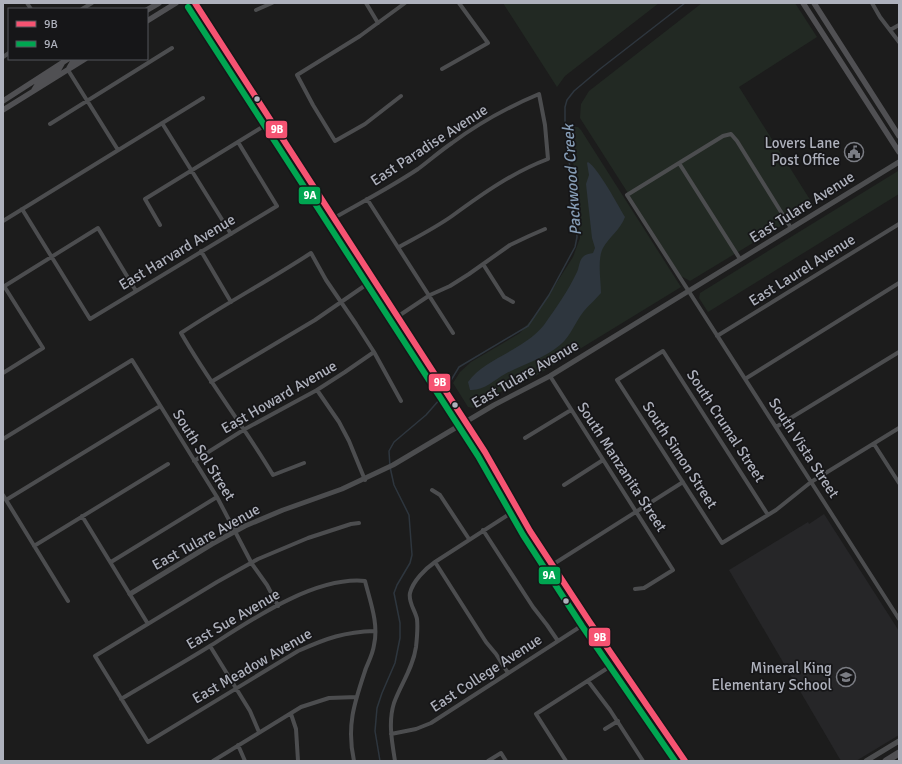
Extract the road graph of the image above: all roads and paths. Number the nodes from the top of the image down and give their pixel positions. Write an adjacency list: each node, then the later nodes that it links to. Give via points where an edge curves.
1 (159, 3): 11 (main road)
2 (176, 3): 13 (main road)
3 (195, 3): 30 (street)
4 (272, 3): 12 (street)
5 (366, 3): 14 (street)
6 (405, 3): 14 (street)
7 (459, 3): 22 (street, via 488,43)
8 (803, 3): 36 (main road)
9 (814, 3): 33 (main road)
10 (872, 3): 16 (street)
11 (148, 9)
12 (256, 10)
13 (148, 20)
14 (378, 23): 25 (street, via 336,52 297,74 335,141 365,124)
15 (899, 25): 16 (street)
16 (890, 30): 17 (street)
17 (899, 42)
18 (172, 48): 28 (street)
19 (63, 60): 24 (main road, via 59,69 39,82); 27 (main road)
20 (75, 60): 23 (main road)
21 (83, 60): 23 (main road)
22 (442, 69)
23 (68, 70): 24 (main road); 28 (street)
24 (33, 91): 29 (main road)
25 (401, 96)
26 (203, 98): 31 (street)
27 (3, 101)
28 (87, 101): 32 (street); 35 (street)
29 (3, 110)
30 (272, 121): 34 (street); 42 (street)
31 (162, 123): 35 (street); 39 (street)
32 (50, 124)
33 (899, 136)
34 (238, 142): 39 (street); 48 (street, East Harvard Avenue, via 277,206)
35 (118, 150): 41 (street)
36 (899, 152)
37 (899, 162): 46 (street, East Tulare Avenue)
38 (679, 163): 46 (street, via 723,136 731,134); 52 (street); 58 (street, South Vista Street, via 627,195)
39 (191, 170): 45 (street, via 144,199); 48 (street)
40 (367, 199): 42 (street, East Paradise Avenue); 49 (street); 49 (street, East Paradise Avenue, via 419,168 492,117 539,94 548,159 503,180 426,232)
41 (22, 209): 43 (street); 51 (street)
42 (334, 218): 54 (street)
43 (3, 221)
44 (899, 224): 65 (street, East Laurel Avenue)
45 (160, 225)
46 (792, 228): 52 (street, East Tulare Avenue)
47 (545, 230): 53 (street, via 510,245)
48 (231, 234): 50 (street, East Harvard Avenue)
49 (399, 247): 59 (street)
50 (201, 251): 57 (street, East Harvard Avenue); 60 (street)
51 (52, 257): 56 (street); 57 (street, East Harvard Avenue, via 90,319); 57 (street, via 98,228)
52 (740, 259): 58 (street, East Tulare Avenue)
53 (483, 264): 59 (street, via 450,286); 62 (street, via 504,297)
54 (373, 280): 61 (street); 63 (street)
55 (899, 284): 70 (street)
56 (4, 286): 68 (street, via 43,348)
57 (136, 291)
58 (688, 291): 65 (street, South Vista Street); 69 (street, East Tulare Avenue)
59 (430, 295): 63 (street); 64 (street)
60 (231, 302): 61 (street, via 311,253); 72 (street, via 181,333)
61 (340, 302): 66 (street); 72 (street, via 309,324)
62 (513, 302)
63 (397, 317): 77 (street)
64 (453, 333)
65 (717, 336): 70 (street, South Vista Street)
66 (374, 352): 73 (street, East Howard Avenue); 74 (street)
67 (899, 352): 78 (street)
68 (3, 373)
69 (550, 376): 76 (street, South Manzanita Street); 77 (street, East Tulare Avenue)
70 (745, 378): 78 (street, South Vista Street)
71 (617, 380): 89 (street, South Simon Street); 99 (street, South Crumal Street, via 663,351)
72 (211, 382): 80 (street)
73 (317, 390): 80 (street, East Howard Avenue); 88 (street, via 349,441)
74 (401, 401)
75 (160, 406): 82 (street, South Sol Street, via 132,360); 85 (street, South Sol Street); 96 (street)
76 (571, 410): 81 (street); 84 (street, South Manzanita Street)
77 (466, 422): 88 (street, East Tulare Avenue, via 394,466); 97 (street)
78 (776, 427): 90 (street, South Vista Street)
79 (899, 428): 83 (street)
80 (245, 429): 85 (street, East Howard Avenue); 86 (street, via 273,475)
81 (525, 438)
82 (3, 439)
83 (874, 444): 90 (street); 91 (street)
84 (603, 460): 92 (street); 98 (street, South Manzanita Street)
85 (194, 461): 95 (street, South Sol Street)
86 (304, 463)
87 (168, 464): 100 (street)
88 (365, 480): 103 (street, East Tulare Avenue, via 273,514)
89 (683, 482): 98 (street); 99 (street, South Simon Street, via 722,543)
90 (811, 482): 99 (street); 114 (street, South Vista Street)
91 (899, 483)
92 (564, 485)
93 (432, 490): 104 (street, via 440,495)
94 (3, 494): 96 (street)
95 (217, 497): 103 (street, South Sol Street); 106 (street)
96 (6, 500): 105 (street)
97 (516, 509): 102 (street); 109 (street)
98 (636, 511): 109 (street); 110 (street, South Manzanita Street, via 673,570 644,588)
99 (768, 515)
100 (82, 516): 105 (street); 106 (street)
101 (359, 523): 107 (street, via 308,538)
102 (483, 530): 104 (street); 118 (street, via 532,607)
103 (236, 531): 107 (street, South Sol Street); 111 (street, East Tulare Avenue)
104 (469, 539): 108 (street)
105 (34, 546): 112 (street)
106 (110, 562): 111 (street)
107 (252, 562): 113 (street, South Sol Street); 116 (street)
108 (434, 562): 121 (street); 130 (street, via 421,575 410,593 418,627 414,659 394,704)
109 (552, 565): 115 (street)
110 (635, 589)
111 (130, 594): 116 (street)
112 (68, 600)
113 (278, 606): 117 (street, East Sue Avenue, via 325,586 365,581); 119 (street, East Sue Avenue, via 252,618)
114 (899, 619)
115 (589, 621): 118 (street, East College Avenue); 120 (street)
116 (148, 624): 125 (street, via 95,656)
117 (375, 631): 123 (street, East Meadow Avenue, via 339,634 318,642); 124 (street, via 374,645)
118 (558, 641): 121 (street, East College Avenue)
119 (210, 646): 123 (street); 125 (street, East Sue Avenue)
120 (617, 662): 122 (street); 143 (street)
121 (508, 673): 130 (street, East College Avenue, via 427,725)
122 (588, 681): 127 (street); 141 (street, via 536,714)
123 (236, 688): 125 (street, East Meadow Avenue, via 148,742); 129 (street)
124 (357, 697): 126 (street, via 329,698 307,704); 137 (street, via 351,736)
125 (121, 699)
126 (291, 714): 129 (street); 136 (street, via 296,729)
127 (618, 721): 128 (street); 142 (street)
128 (605, 730)
129 (259, 732): 132 (street)
130 (391, 734): 138 (street)
131 (899, 741): 144 (street)
132 (238, 745): 134 (street); 135 (street)
133 (899, 753): 145 (highway)
134 (213, 761)
135 (245, 761)
136 (298, 761)
137 (354, 761)
138 (395, 761)
139 (488, 761): 140 (street, via 501,753)
140 (506, 761)
141 (566, 761)
142 (644, 761)
143 (685, 761)
144 (866, 761)
145 (886, 761)

